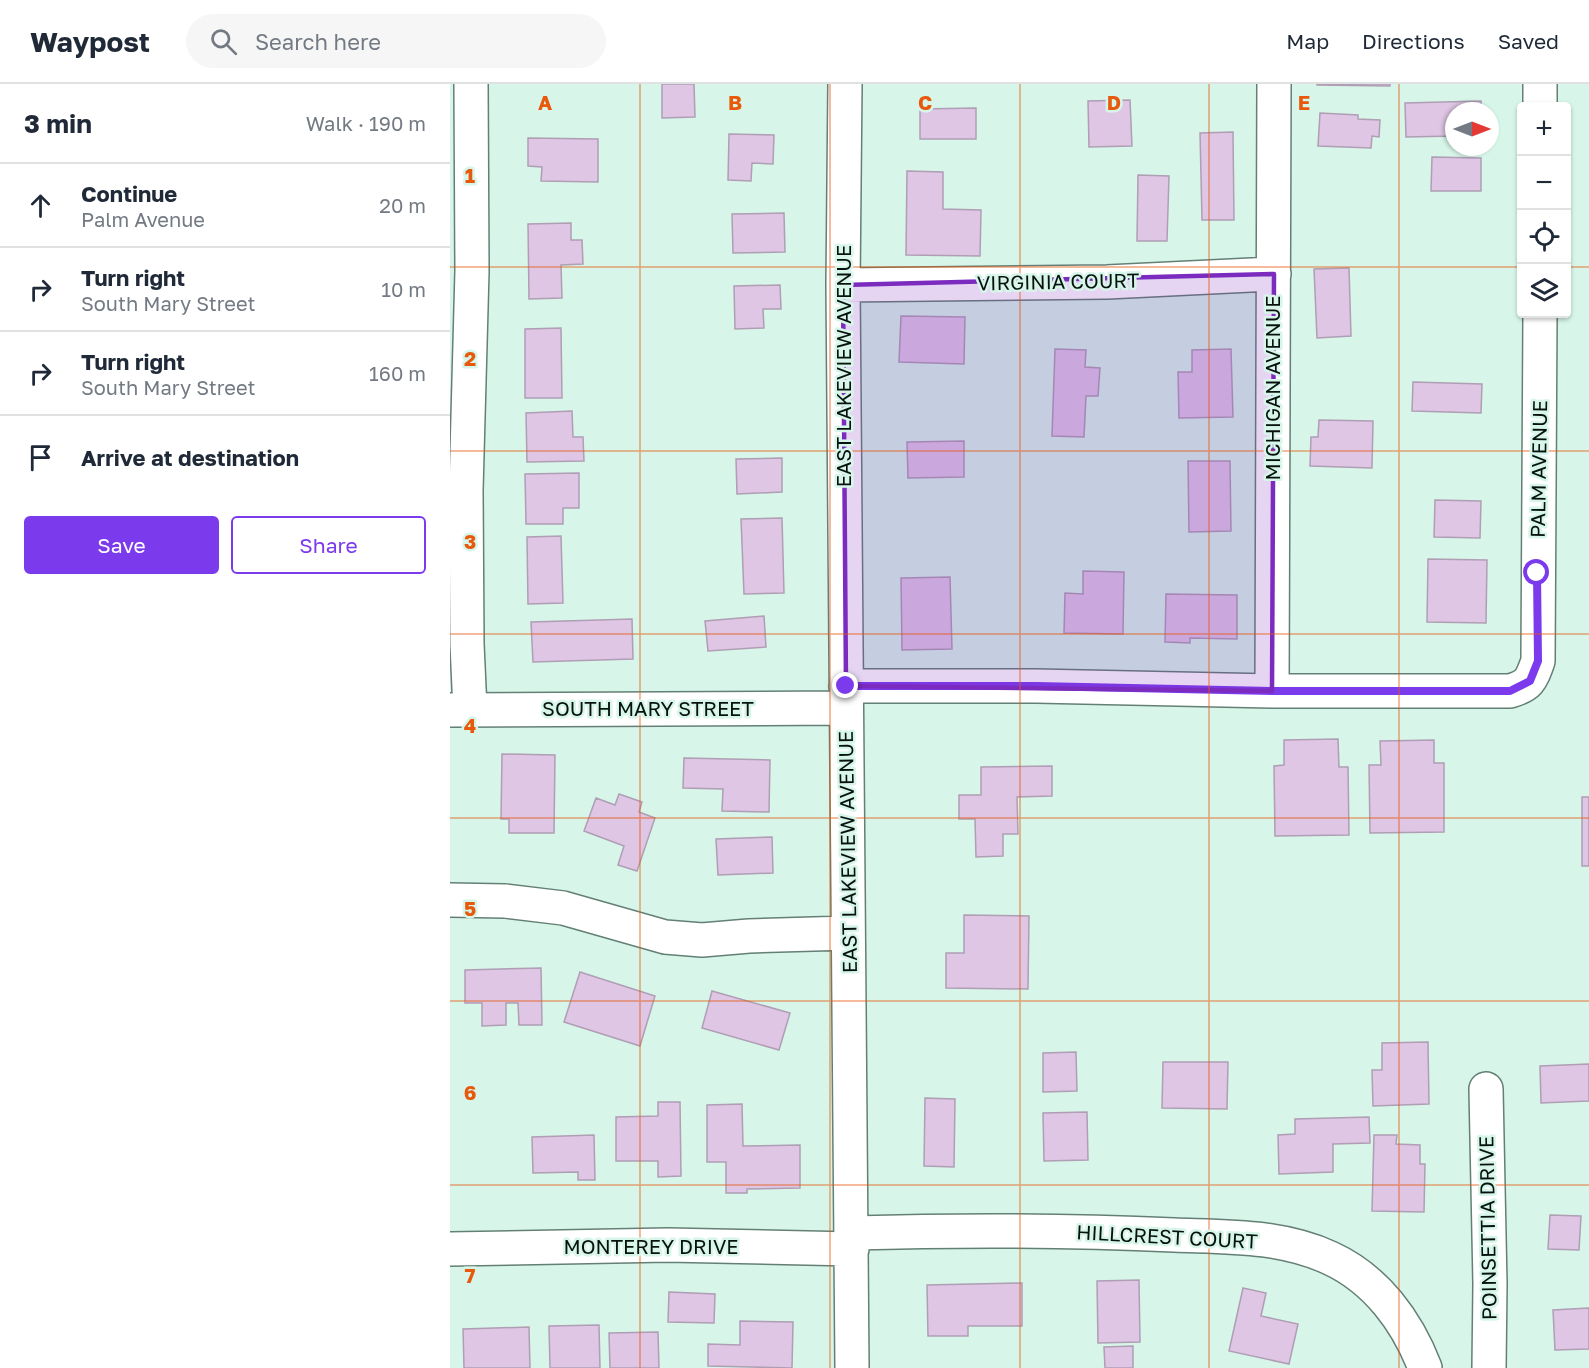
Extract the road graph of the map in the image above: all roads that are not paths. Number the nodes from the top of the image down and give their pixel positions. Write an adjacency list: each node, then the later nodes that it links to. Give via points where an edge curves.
1 (471, 84): 12 (street, via 467,644)
2 (844, 84): 7 (street, EAST LAKEVIEW AVENUE)
3 (1274, 84): 6 (street, MICHIGAN AVENUE)
4 (1539, 84): 5 (street)
5 (1539, 102)
6 (1274, 274): 7 (street, VIRGINIA COURT, via 1107,282); 10 (street, MICHIGAN AVENUE)
7 (843, 285): 11 (street, EAST LAKEVIEW AVENUE)
8 (1539, 318): 9 (street, PALM AVENUE)
9 (1538, 661): 10 (street, SOUTH MARY STREET, via 1530,681 1510,691)
10 (1272, 691): 11 (street, SOUTH MARY STREET, via 1036,686)
11 (846, 697): 12 (street, SOUTH MARY STREET); 14 (street, EAST LAKEVIEW AVENUE)
12 (460, 710)
13 (450, 900): 14 (street, via 563,908 665,937)
14 (848, 933): 16 (street, EAST LAKEVIEW AVENUE)
15 (1486, 1089): 20 (street, POINSETTIA DRIVE)
16 (852, 1241): 17 (street, MONTEREY DRIVE); 18 (street, EAST LAKEVIEW AVENUE); 19 (street, HILLCREST COURT, via 952,1231 1129,1233 1290,1244 1329,1258 1359,1275 1381,1295 1401,1320)
17 (450, 1249)
18 (852, 1368)
19 (1425, 1368)
20 (1489, 1368)

